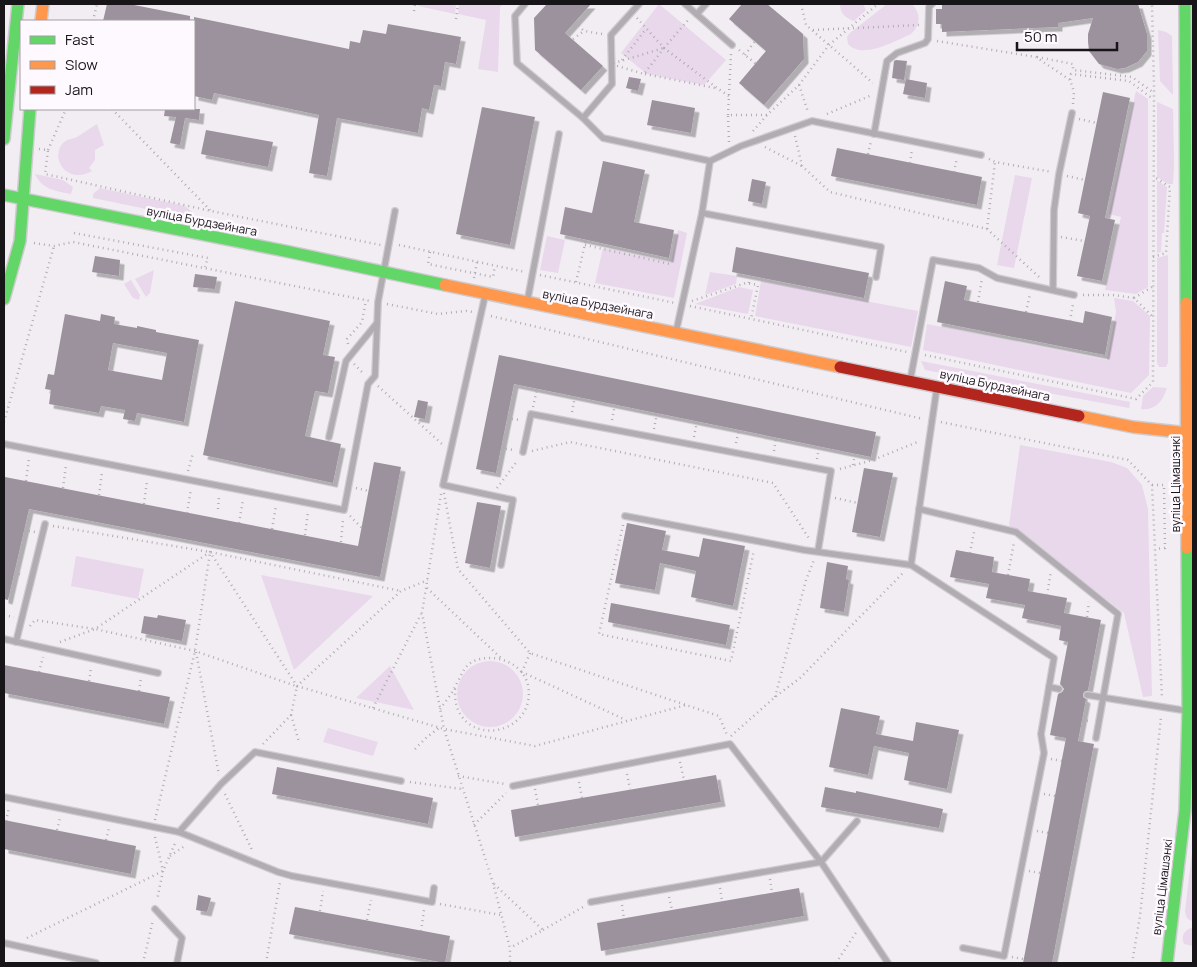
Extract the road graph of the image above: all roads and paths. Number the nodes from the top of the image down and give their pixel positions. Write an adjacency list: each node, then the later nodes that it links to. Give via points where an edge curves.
1 (18, 4): 59 (main road)
2 (42, 4): 19 (main road)
3 (97, 4): 20 (path)
4 (415, 4): 15 (path)
5 (458, 4): 18 (path)
6 (525, 4): 53 (lane, via 515,16 517,63)
7 (639, 4): 16 (lane)
8 (685, 4): 17 (lane)
9 (706, 4): 17 (lane)
10 (801, 4): 25 (path, via 806,25)
11 (878, 4): 23 (path)
12 (932, 4): 22 (lane)
13 (1152, 4): 44 (path)
14 (1185, 4): 141 (main road, вуліца Цімашэнкі)
15 (414, 11)
16 (632, 12): 24 (path); 27 (lane)
17 (696, 13): 31 (lane); 33 (path)
18 (456, 19)
19 (40, 20)
20 (93, 20)
21 (575, 22): 26 (path)
22 (928, 24): 23 (path); 29 (lane)
23 (847, 28): 25 (path); 32 (path)
24 (647, 29): 33 (path); 36 (path)
25 (813, 30): 32 (path)
26 (584, 31): 27 (path); 28 (path)
27 (611, 35): 37 (lane)
28 (573, 39)
29 (928, 39): 35 (path); 43 (lane, via 897,53 888,61)
30 (755, 41): 34 (path)
31 (732, 45): 34 (path); 45 (path)
32 (829, 45): 41 (path); 43 (path)
33 (664, 48): 36 (path); 39 (path); 42 (path)
34 (745, 54): 38 (path)
35 (1036, 57): 40 (path); 44 (path, via 1074,64 1073,70 1132,77)
36 (621, 61): 37 (path)
37 (611, 64): 39 (path); 53 (lane, via 612,84)
38 (756, 64)
39 (644, 74): 42 (path)
40 (1070, 80): 46 (path, via 1071,74 1129,81); 52 (path, via 1074,92)
41 (799, 85): 51 (path); 54 (path)
42 (717, 88): 45 (path)
43 (882, 91): 54 (path); 58 (lane)
44 (1154, 93): 46 (path)
45 (729, 96): 50 (path)
46 (1153, 99): 74 (path)
47 (30, 110): 77 (main road)
48 (66, 110): 64 (path)
49 (113, 110): 78 (path)
50 (728, 114): 51 (path); 65 (path)
51 (767, 115): 62 (path)
52 (1072, 116): 55 (path); 73 (lane)
53 (583, 118): 69 (lane, via 603,138)
54 (812, 121): 56 (lane); 58 (lane)
55 (1097, 122)
56 (793, 127): 60 (lane); 71 (path)
57 (559, 134): 99 (lane)
58 (874, 134): 61 (lane); 67 (path)
59 (4, 138)
60 (755, 141): 62 (lane); 71 (path)
61 (914, 142): 66 (lane); 70 (path)
62 (741, 146): 65 (lane)
63 (34, 148): 64 (path)
64 (48, 150): 78 (path, via 45,174)
65 (730, 151): 69 (lane)
66 (958, 151): 68 (lane); 72 (path)
67 (868, 154)
68 (980, 155)
69 (710, 161): 80 (lane)
70 (910, 163)
71 (802, 166): 81 (path, via 830,192)
72 (954, 172)
73 (1059, 174): 75 (path); 81 (path, via 995,162); 83 (lane)
74 (1153, 176): 91 (path); 91 (path, via 1170,187 1166,253)
75 (1085, 180)
76 (4, 195): 77 (main road, вуліца Бурдзейнага)
77 (24, 199): 85 (main road); 97 (main road, вуліца Бурдзейнага)
78 (211, 211): 87 (path)
79 (395, 211): 87 (lane)
80 (702, 213): 101 (lane, via 882,247); 116 (lane)
81 (988, 228): 107 (path)
82 (74, 232): 95 (path, via 208,258)
83 (1054, 235): 86 (path); 107 (lane)
84 (586, 240): 88 (path)
85 (20, 241): 89 (path); 111 (main road)
86 (1084, 241)
87 (389, 245): 90 (path); 97 (lane)
88 (585, 245): 93 (path); 103 (path)
89 (54, 246): 95 (path, via 72,242); 136 (path)
90 (430, 252): 92 (path); 98 (path, via 428,264)
91 (1153, 257): 106 (path)
92 (477, 262): 94 (path); 98 (path)
93 (670, 264)
94 (495, 266): 98 (path, via 493,277); 99 (path)
95 (205, 268): 112 (path)
96 (984, 271): 105 (lane, via 997,278); 114 (path); 124 (lane, via 933,260)
97 (384, 272): 108 (main road, вуліца Бурдзейнага); 113 (lane)
98 (475, 273): 102 (path)
99 (534, 273): 103 (path); 115 (lane)
100 (750, 276): 104 (path)
101 (876, 277)
102 (474, 278)
103 (576, 282): 116 (path)
104 (749, 284): 116 (path); 120 (path, via 758,285)
105 (1031, 286): 107 (lane); 118 (path)
106 (1153, 286): 110 (path); 119 (path)
107 (1053, 290): 109 (lane)
108 (485, 294): 115 (main road, вуліца Бурдзейнага); 152 (lane)
109 (1074, 295): 110 (path); 121 (path)
110 (1134, 298): 119 (path)
111 (4, 299)
112 (366, 300): 113 (path); 125 (path, via 362,322 347,339)
113 (378, 302): 117 (path, via 438,314); 122 (lane)
114 (978, 302)
115 (528, 304): 123 (main road, вуліца Бурдзейнага)
116 (683, 305): 120 (path); 123 (lane)
117 (466, 311)
118 (1026, 312)
119 (1153, 317): 124 (path, via 1153,382 1136,399)
120 (751, 319): 124 (path)
121 (1070, 321)
122 (376, 323): 125 (lane); 126 (lane, via 375,376)
123 (676, 334): 127 (main road, вуліца Бурдзейнага)
124 (915, 353): 127 (lane)
125 (351, 355): 126 (path, via 354,365); 142 (lane, via 346,361)
126 (372, 381): 152 (path); 180 (lane, via 368,384)
127 (910, 381): 128 (main road, вуліца Бурдзейнага)
128 (937, 387): 141 (main road, вуліца Бурдзейнага, via 1133,427); 145 (lane)
129 (536, 389): 133 (path)
130 (576, 396): 138 (path)
131 (615, 404): 139 (path)
132 (657, 413): 143 (path)
133 (531, 414): 137 (lane); 138 (lane)
134 (507, 418): 137 (path)
135 (698, 421): 147 (path)
136 (4, 422)
137 (530, 422): 153 (lane)
138 (570, 422): 139 (lane)
139 (610, 429): 143 (lane)
140 (739, 430): 155 (path)
141 (1188, 433): 149 (lane); 229 (main road, вуліца Цімашэнкі)
142 (329, 437)
143 (653, 437): 147 (lane)
144 (776, 437): 158 (path)
145 (929, 438): 160 (path); 179 (lane)
146 (4, 444): 151 (lane)
147 (693, 445): 155 (lane)
148 (819, 446): 161 (path)
149 (1193, 446)
150 (501, 448): 153 (path)
151 (31, 449): 157 (lane); 165 (path)
152 (450, 451): 166 (lane)
153 (523, 452): 171 (path); 193 (path, via 570,442 773,483)
154 (193, 453): 164 (path)
155 (735, 453): 158 (lane)
156 (855, 453): 160 (path)
157 (68, 456): 159 (lane); 169 (path)
158 (772, 460): 161 (lane)
159 (104, 463): 163 (lane); 172 (path)
160 (853, 465): 162 (path)
161 (815, 468): 162 (lane)
162 (831, 471): 174 (lane)
163 (149, 472): 164 (lane); 177 (path)
164 (189, 480): 168 (lane); 181 (path)
165 (26, 482)
166 (443, 485): 171 (lane); 200 (path); 212 (path, via 458,569)
167 (1152, 485): 192 (path, via 1164,485 1165,548)
168 (221, 486): 170 (lane); 178 (path)
169 (63, 488)
170 (245, 490): 173 (lane); 183 (path)
171 (492, 495): 198 (lane, via 514,500)
172 (99, 496)
173 (278, 496): 175 (lane); 187 (path)
174 (827, 497): 176 (path); 193 (lane)
175 (310, 503): 180 (lane); 189 (path)
176 (858, 503)
177 (144, 504)
178 (218, 509)
179 (919, 509): 184 (lane); 197 (lane)
180 (344, 510): 186 (path); 191 (path)
181 (187, 512)
182 (625, 516): 190 (lane); 190 (path, via 600,634 730,661)
183 (239, 523)
184 (975, 523): 188 (lane); 195 (path)
185 (45, 524): 194 (path); 209 (lane)
186 (362, 528)
187 (272, 529)
188 (1016, 532): 196 (lane); 199 (path)
189 (305, 535)
190 (756, 541): 193 (lane)
191 (341, 542)
192 (1155, 548)
193 (818, 551): 197 (lane); 224 (path, via 806,580)
194 (210, 552): 202 (path); 207 (path); 211 (path); 219 (path)
195 (970, 553)
196 (1053, 562): 203 (lane); 204 (path)
197 (911, 565): 220 (lane, via 1054,658); 224 (path, via 800,678)
198 (501, 566)
199 (1008, 575)
200 (428, 580): 201 (path); 202 (path)
201 (427, 588): 205 (path); 214 (path)
202 (401, 591): 219 (path)
203 (1091, 592): 206 (path); 225 (lane, via 1118,614)
204 (1047, 594)
205 (422, 613): 227 (path); 228 (path)
206 (1087, 617)
207 (95, 629): 209 (path, via 35,620); 210 (path); 211 (path)
208 (4, 639): 209 (lane)
209 (16, 642): 210 (lane)
210 (45, 648): 213 (lane); 215 (path)
211 (195, 651): 219 (path); 247 (path); 260 (path)
212 (530, 653): 216 (path); 226 (path)
213 (93, 659): 217 (lane); 218 (path)
214 (503, 660): 216 (path); 221 (path, via 495,657 477,660 465,668)
215 (39, 672)
216 (522, 672): 231 (path); 234 (path, via 528,684 528,700 520,718 508,727)
217 (158, 673)
218 (89, 681)
219 (298, 686): 227 (path); 230 (path)
220 (1049, 687): 222 (lane); 294 (lane, via 1041,734 1044,753 1004,956)
221 (455, 688): 228 (path); 234 (path, via 456,705 467,722)
222 (1059, 690)
223 (1087, 695): 225 (lane)
224 (775, 697): 226 (path, via 728,738 719,716)
225 (1103, 698): 229 (lane); 236 (lane)
226 (686, 705): 231 (path)
227 (373, 708): 232 (path)
228 (440, 710): 233 (path)
229 (1191, 712): 302 (main road, вуліца Цімашэнкі, via 1185,810)
230 (291, 715): 237 (path); 239 (path)
231 (627, 721): 235 (path, via 535,746)
232 (439, 728): 233 (path); 238 (path)
233 (444, 729): 235 (path); 243 (path)
234 (493, 731): 235 (path)
235 (485, 737)
236 (1096, 738)
237 (299, 742)
238 (415, 749)
239 (255, 752): 245 (lane); 247 (lane)
240 (679, 754): 241 (lane); 244 (path); 266 (lane, via 730,744)
241 (626, 764): 242 (lane); 250 (path)
242 (578, 773): 246 (lane); 253 (path)
243 (458, 776): 248 (path); 249 (path)
244 (684, 780)
245 (401, 781): 249 (path)
246 (534, 782): 248 (lane); 254 (path)
247 (221, 784): 262 (lane); 267 (path)
248 (513, 786): 259 (path)
249 (462, 789): 259 (path)
250 (630, 789)
251 (4, 797): 252 (lane)
252 (11, 798): 255 (lane); 257 (path)
253 (582, 798)
254 (538, 805)
255 (62, 809): 256 (lane); 261 (path)
256 (111, 819): 260 (lane); 264 (path)
257 (6, 821)
258 (857, 821): 266 (lane)
259 (474, 825): 273 (path)
260 (153, 828): 262 (lane); 268 (path)
261 (57, 830)
262 (179, 832): 263 (lane); 265 (path)
263 (195, 838): 265 (path); 267 (lane)
264 (106, 840)
265 (169, 857): 268 (path)
266 (821, 862): 269 (lane); 288 (lane)
267 (260, 865): 272 (lane)
268 (163, 871): 282 (path); 292 (path)
269 (768, 871): 271 (lane); 277 (path)
270 (281, 878): 298 (path)
271 (718, 880): 275 (lane); 279 (path)
272 (325, 882): 276 (lane); 284 (path)
273 (492, 883): 285 (path); 289 (path)
274 (434, 888): 280 (lane)
275 (668, 889): 278 (lane); 283 (path)
276 (373, 891): 280 (lane); 287 (path)
277 (772, 893)
278 (620, 897): 281 (lane); 286 (path)
279 (722, 901)
280 (429, 902): 285 (path); 290 (path)
281 (591, 902): 289 (path)
282 (155, 909): 296 (path); 297 (lane, via 182,938)
283 (672, 910)
284 (320, 911)
285 (501, 915): 293 (path)
286 (624, 918)
287 (367, 920)
288 (862, 924): 300 (path); 301 (lane)
289 (543, 930): 293 (path)
290 (421, 931)
291 (4, 943): 292 (lane)
292 (12, 945): 295 (lane)
293 (510, 948): 299 (path)
294 (963, 948)
295 (96, 963)
296 (143, 963)
297 (177, 963)
298 (266, 963)
299 (510, 963)
300 (836, 963)
301 (888, 963)
302 (1167, 963)

